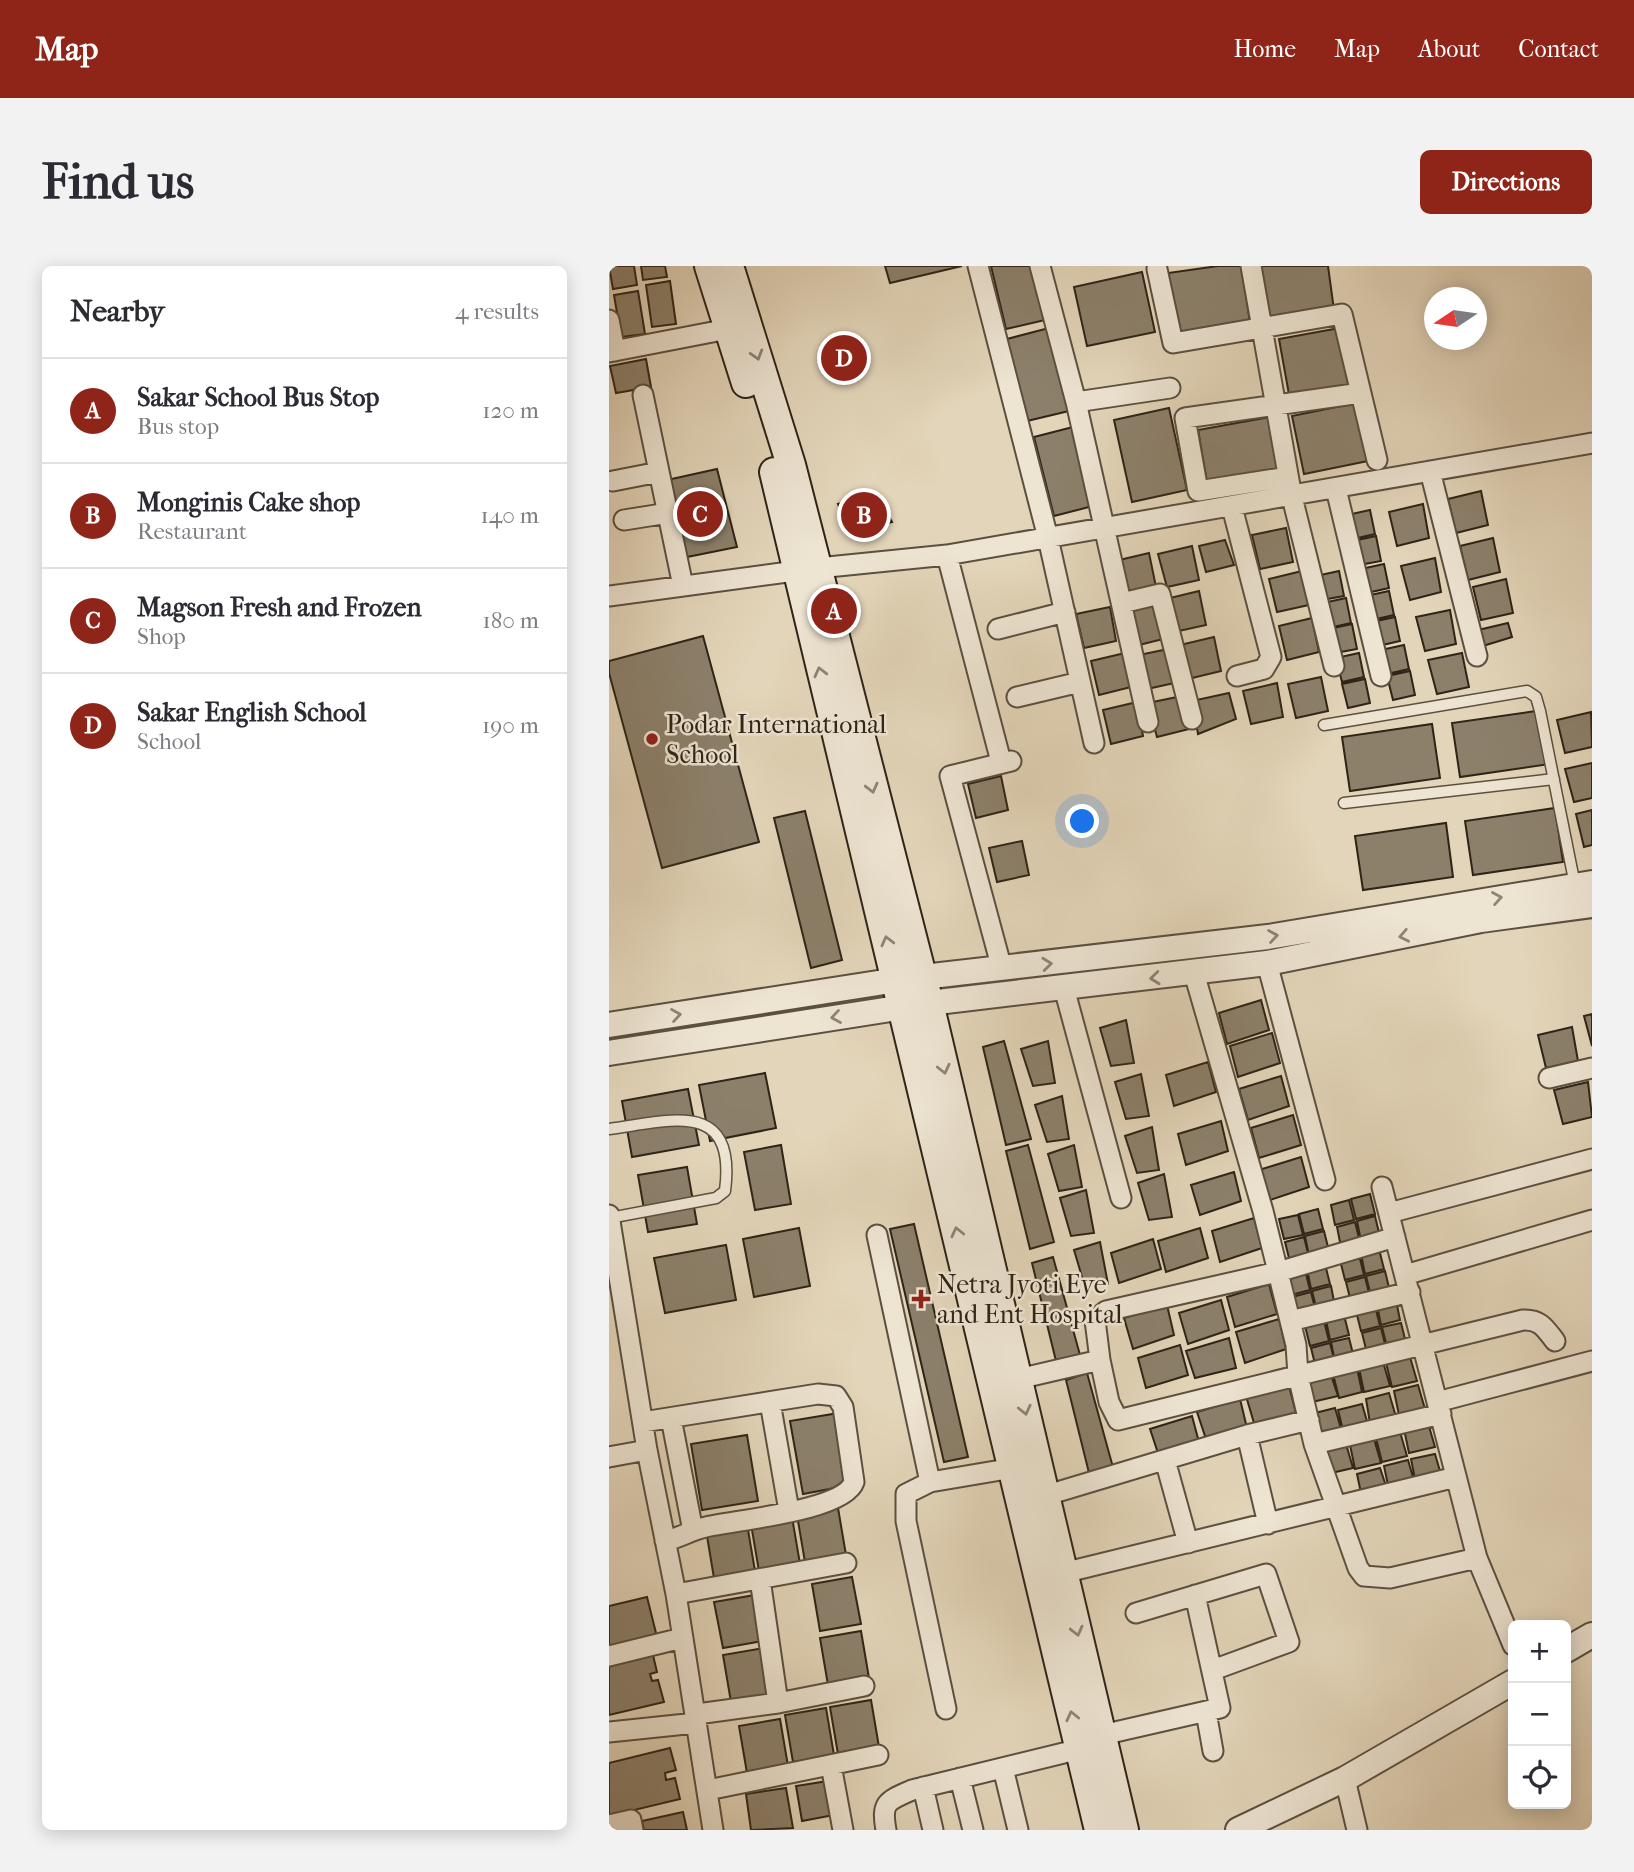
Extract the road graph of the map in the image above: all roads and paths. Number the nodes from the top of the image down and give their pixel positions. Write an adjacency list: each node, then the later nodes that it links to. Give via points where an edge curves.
1 (709, 266): 8 (main road)
2 (729, 266): 8 (main road)
3 (978, 266): 27 (street)
4 (1040, 266): 14 (street)
5 (1251, 266): 9 (street)
6 (1157, 269): 9 (street, via 1173,343)
7 (609, 320): 10 (street)
8 (738, 326): 10 (street); 29 (main road, via 774,473)
9 (1262, 329): 12 (street, via 1342,314); 15 (street)
10 (612, 351)
11 (1170, 388): 14 (street)
12 (1361, 393): 15 (street); 17 (street)
13 (643, 395): 19 (street)
14 (1076, 402): 26 (street)
15 (1275, 404): 21 (street); 21 (street, via 1185,418 1198,491)
16 (1592, 443): 18 (street)
17 (1377, 460)
18 (1430, 471): 22 (street); 35 (street)
19 (659, 472): 20 (street); 24 (street)
20 (613, 481)
21 (1290, 487): 22 (street); 23 (street); 36 (street)
22 (1336, 489): 38 (street)
23 (1232, 507): 26 (street); 37 (street, via 1271,657 1264,669)
24 (668, 513): 25 (street); 30 (street)
25 (624, 520)
26 (1105, 528): 27 (street); 32 (street)
27 (1048, 538): 28 (street); 33 (street)
28 (947, 555): 29 (street); 50 (street, via 1005,757 950,776)
29 (807, 571): 30 (street); 53 (main road)
30 (683, 586): 31 (street)
31 (609, 596)
32 (1122, 603): 41 (street, via 1160,594); 42 (street)
33 (1065, 612): 34 (street); 39 (street)
34 (998, 629)
35 (1477, 656)
36 (1333, 666)
37 (1237, 676)
38 (1381, 676)
39 (1080, 682): 40 (street); 44 (street)
40 (1017, 696)
41 (1192, 719)
42 (1148, 722)
43 (1324, 725): 45 (lane, via 1527,691 1536,697)
44 (1094, 743)
45 (1554, 779): 46 (lane); 47 (lane)
46 (1344, 803)
47 (1583, 884): 50 (street, one-way to 47, via 1268,937)
48 (1592, 905): 49 (street, one-way to 49, via 1481,920)
49 (1267, 962): 51 (street); 60 (street)
50 (1002, 969): 53 (street)
51 (1194, 973): 52 (street, one-way to 52); 68 (street)
52 (1064, 988): 53 (street); 62 (street)
53 (913, 992): 54 (street, one-way to 53); 55 (street, one-way to 55); 76 (main road, one-way to 76); 87 (main road, one-way to 53)
54 (609, 1025)
55 (609, 1053)
56 (1592, 1068): 57 (street)
57 (1549, 1078)
58 (609, 1129): 64 (lane, via 674,1120 708,1125 720,1140 726,1177 725,1191 716,1198)
59 (1592, 1159): 63 (street)
60 (1325, 1180)
61 (1382, 1187): 63 (street)
62 (1121, 1199)
63 (1389, 1213): 67 (street)
64 (609, 1217): 81 (street)
65 (1592, 1220): 69 (street)
66 (877, 1235): 89 (street)
67 (1395, 1237): 68 (street); 69 (street)
68 (1278, 1272): 70 (street); 73 (street, via 1099,1314 1094,1328)
69 (1408, 1284): 70 (street); 72 (street)
70 (1290, 1321): 75 (street)
71 (1555, 1340): 72 (street, via 1533,1320)
72 (1425, 1347): 75 (street); 78 (street)
73 (1100, 1360): 75 (street, via 1113,1415 1118,1419); 76 (street)
74 (1592, 1361): 78 (street)
75 (1298, 1375): 80 (street)
76 (1018, 1379): 90 (main road, one-way to 90)
77 (770, 1402): 79 (street); 92 (street); 92 (street, via 818,1394 836,1396 848,1441 853,1487 834,1500)
78 (1439, 1408): 83 (street); 88 (street)
79 (671, 1418): 81 (street); 94 (street)
80 (1309, 1420): 82 (street); 83 (street)
81 (643, 1422): 84 (street)
82 (1247, 1435): 86 (street); 93 (street)
83 (1314, 1444): 91 (street)
84 (647, 1450): 85 (street); 95 (street)
85 (609, 1457)
86 (1165, 1460): 90 (street); 96 (street)
87 (1013, 1468): 89 (street); 117 (main road, one-way to 87)
88 (1456, 1477): 91 (street); 97 (street)
89 (930, 1482): 113 (street, via 905,1494 904,1505)
90 (1044, 1496): 99 (main road)
91 (1335, 1507): 93 (street); 97 (street, via 1364,1576 1390,1578)
92 (789, 1511): 94 (street)
93 (1268, 1524): 96 (street)
94 (693, 1531): 95 (street)
95 (665, 1541): 101 (street)
96 (1188, 1543): 99 (street)
97 (1477, 1558): 104 (street)
98 (846, 1563): 100 (street)
99 (1063, 1573): 117 (main road, one-way to 117)
100 (760, 1579): 101 (street); 112 (street)
101 (676, 1594): 106 (street)
102 (1195, 1595): 103 (street); 109 (street); 109 (street, via 1266,1574 1289,1642)
103 (1136, 1613)
104 (1508, 1633)
105 (1592, 1635): 107 (street)
106 (683, 1638): 108 (street); 115 (street)
107 (1571, 1647)
108 (609, 1656)
109 (1213, 1670): 114 (street, via 1220,1708)
110 (1511, 1683): 123 (street)
111 (864, 1686): 112 (street)
112 (778, 1703): 115 (street)
113 (946, 1709)
114 (1206, 1712): 117 (street); 118 (street)
115 (696, 1719): 116 (street); 125 (street)
116 (609, 1732)
117 (1091, 1742): 121 (street); 134 (main road); 135 (main road)
118 (1213, 1751)
119 (878, 1755): 120 (street)
120 (831, 1765): 125 (street); 129 (street)
121 (1003, 1768): 122 (street); 133 (street)
122 (960, 1778): 124 (street); 132 (street)
123 (1345, 1779): 136 (street); 137 (street)
124 (923, 1787): 130 (street, via 887,1802 883,1811); 131 (street)
125 (708, 1790): 128 (street)
126 (609, 1825): 127 (street, via 631,1819)
127 (633, 1830)
128 (713, 1830)
129 (843, 1830)
130 (886, 1830)
131 (933, 1830)
132 (973, 1830)
133 (1017, 1830)
134 (1099, 1830)
135 (1124, 1830)
136 (1238, 1830)
137 (1357, 1830)

